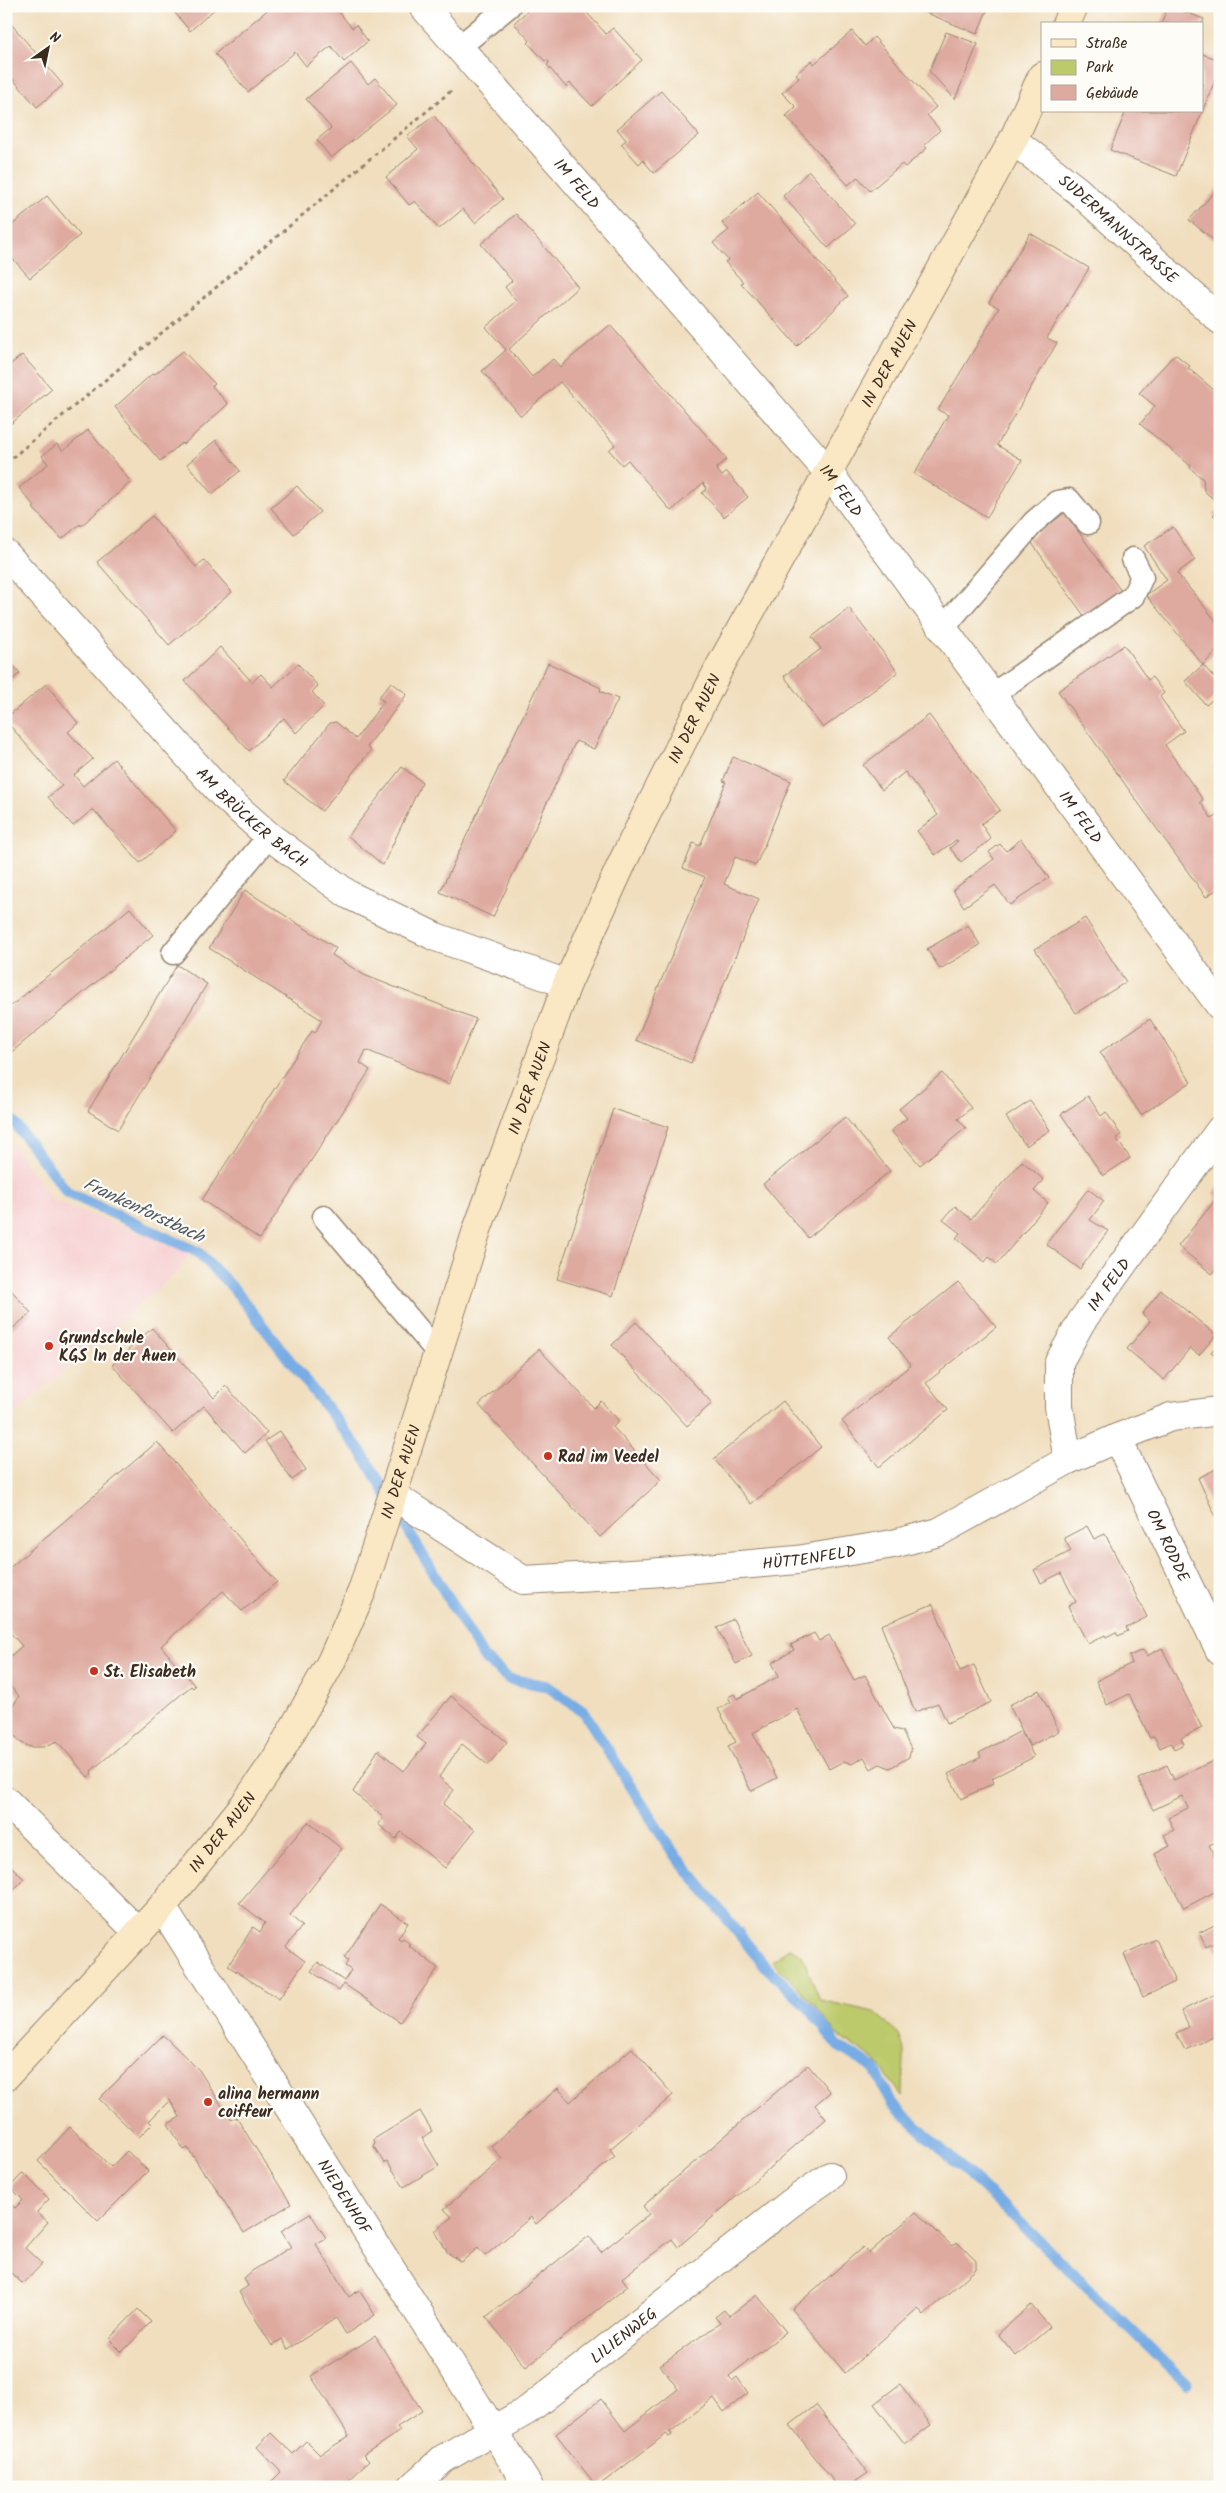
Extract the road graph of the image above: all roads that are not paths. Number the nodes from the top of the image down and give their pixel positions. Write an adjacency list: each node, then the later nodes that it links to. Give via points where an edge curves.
1 (423, 6): 5 (street, IM FELD)
2 (509, 6): 5 (lane)
3 (1074, 6): 4 (street)
4 (1067, 22)
5 (459, 47): 9 (street, IM FELD)
6 (1041, 78): 7 (street, IN DER AUEN)
7 (1014, 140): 8 (street, SUDERMANNSTRASSE, via 1077,190); 9 (street, IN DER AUEN)
8 (1220, 320)
9 (829, 472): 13 (street, IM FELD); 17 (street, IN DER AUEN, via 719,668 624,859)
10 (1088, 523): 13 (lane, via 1070,500 1057,502 1034,522)
11 (6, 554): 15 (street, AM BRÜCKER BACH, via 224,795)
12 (1133, 559): 14 (lane, via 1142,578 1133,596)
13 (943, 628): 14 (street, IM FELD)
14 (992, 695): 18 (street, IM FELD)
15 (269, 836): 16 (lane); 17 (street, AM BRÜCKER BACH, via 349,894 436,937)
16 (173, 953)
17 (567, 984): 21 (street, IN DER AUEN, via 477,1230)
18 (1220, 1006)
19 (1220, 1130): 24 (street, IM FELD, via 1081,1322 1059,1362 1059,1406)
20 (324, 1216): 21 (lane)
21 (438, 1353): 25 (street, IN DER AUEN, via 403,1468)
22 (1220, 1411): 23 (street, HÜTTENFELD, via 1171,1417)
23 (1117, 1438): 24 (street, HÜTTENFELD); 26 (street, OM RODDE)
24 (1068, 1460): 25 (street, HÜTTENFELD, via 938,1532 893,1544 797,1560 649,1572 522,1580)
25 (403, 1502): 28 (street, IN DER AUEN, via 385,1522 362,1591 331,1662 276,1759)
26 (1220, 1651)
27 (6, 1801): 29 (street)
28 (162, 1907): 29 (street, IN DER AUEN); 32 (street, NIEDENHOF)
29 (140, 1932): 30 (street, IN DER AUEN)
30 (6, 2076)
31 (830, 2176): 32 (street, LILIENWEG, via 791,2203 528,2410)
32 (492, 2430): 33 (street, LILIENWEG, via 443,2458); 34 (street, NIEDENHOF)
33 (412, 2487)
34 (529, 2487)

